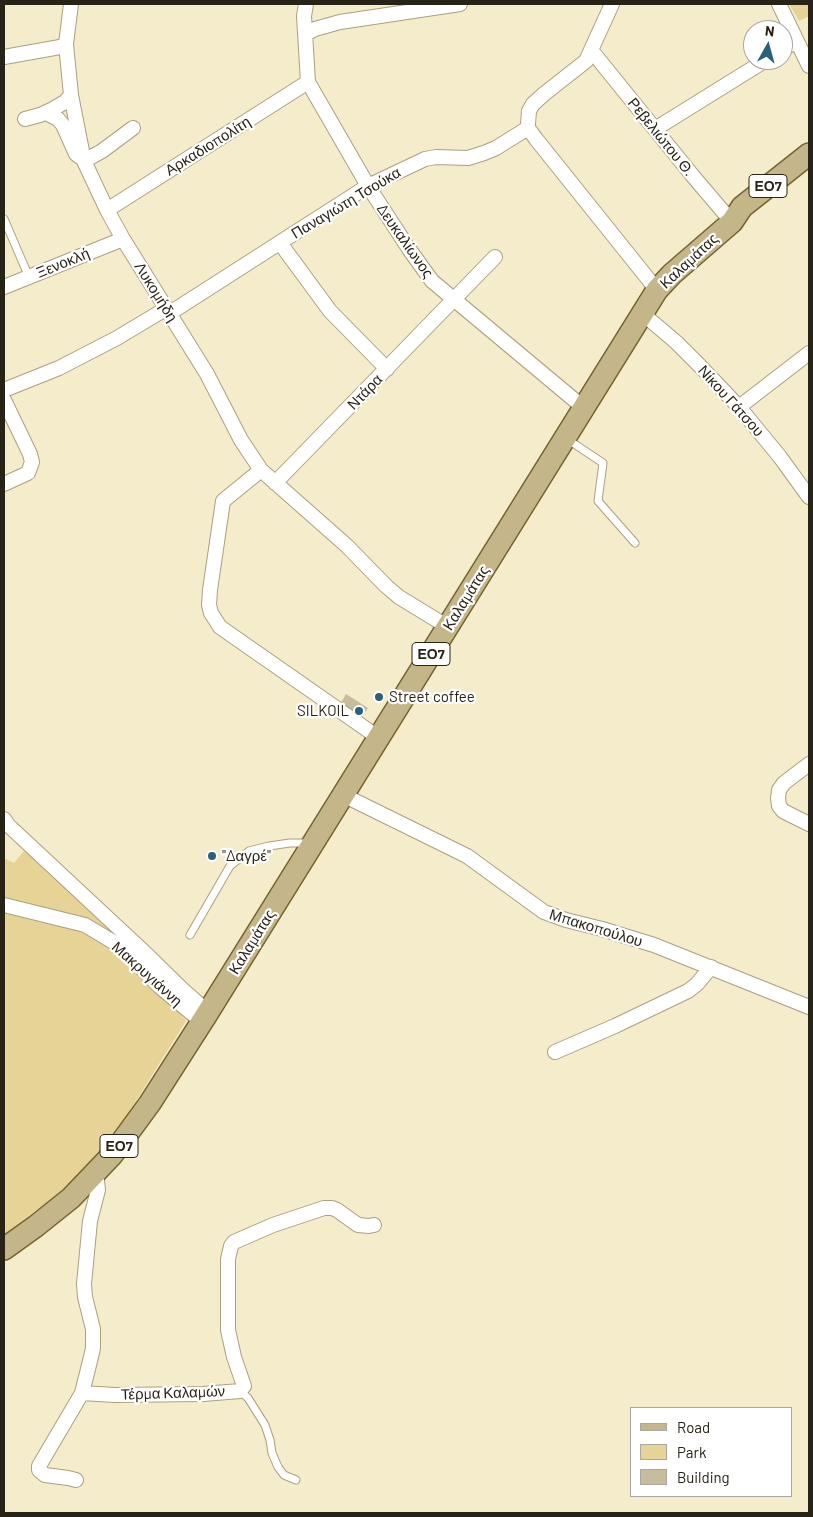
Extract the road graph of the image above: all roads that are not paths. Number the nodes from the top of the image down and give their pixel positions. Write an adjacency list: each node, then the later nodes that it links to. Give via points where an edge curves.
1 (71, 4): 9 (street)
2 (460, 4): 6 (street, via 340,22)
3 (612, 4): 10 (street)
4 (779, 4): 7 (street)
5 (304, 8): 6 (street)
6 (306, 34): 14 (street)
7 (797, 41): 8 (street); 12 (street)
8 (793, 43)
9 (66, 44): 11 (street); 15 (street)
10 (591, 50): 19 (street, via 586,61 533,104 528,115); 20 (street, Ρεβελιώτου Θ.)
11 (4, 57)
12 (809, 66)
13 (750, 70): 20 (street)
14 (308, 82): 24 (street, Δευκαλίωνος); 25 (street, Αρκαδιοπολίτη)
15 (71, 95): 16 (street); 22 (street)
16 (46, 113): 17 (street); 22 (street, via 63,124 76,154)
17 (25, 120)
18 (132, 128): 22 (street)
19 (528, 128): 24 (street, Παναγιώτη Τσούκα, via 484,153 468,158 425,159); 33 (street)
20 (655, 129): 27 (street, Ρεβελιώτου Θ.)
21 (809, 154): 27 (main road, Καλαμάτας / ΕΟ7, via 742,207)
22 (84, 161): 25 (street, Λυκομήδη)
23 (809, 171): 27 (main road, Καλαμάτας / ΕΟ7, via 750,217)
24 (368, 186): 29 (street, Παναγιώτη Τσούκα); 34 (street, Δευκαλίωνος, via 432,281)
25 (107, 210): 28 (street, Λυκομήδη)
26 (4, 219): 31 (lane)
27 (732, 222): 33 (main road, Καλαμάτας / ΕΟ7)
28 (123, 239): 31 (street, Ξενοκλή); 35 (street, Λυκομήδη)
29 (280, 243): 35 (street, Παναγιώτη Τσούκα); 38 (street, via 330,311)
30 (495, 257): 34 (street, Ντάρα)
31 (29, 277): 32 (street, Ξενοκλή)
32 (4, 287)
33 (658, 290): 36 (main road, Καλαμάτας / ΕΟ7)
34 (454, 299): 38 (street, Ντάρα); 42 (street, Δευκαλίωνος)
35 (168, 311): 39 (street, Παναγιώτη Τσούκα, via 60,368); 44 (street, Λυκομήδη)
36 (642, 314): 41 (street, Νίκου Γάτσου, via 676,342); 42 (main road, Καλαμάτας / ΕΟ7)
37 (809, 353): 41 (street)
38 (387, 369): 45 (street, Ντάρα)
39 (4, 390)
40 (4, 400): 46 (street, via 32,462 28,473)
41 (738, 407): 47 (street, Νίκου Γάτσου)
42 (584, 408): 43 (main road, Καλαμάτας / ΕΟ7)
43 (566, 438): 48 (lane, via 603,464 598,501); 49 (main road, Καλαμάτας / ΕΟ7)
44 (261, 470): 45 (street, Λυκομήδη); 50 (street, via 223,501 210,590 210,613 220,626)
45 (275, 483): 49 (street, Λυκομήδη, via 399,597)
46 (4, 484)
47 (809, 497)
48 (635, 543)
49 (448, 627): 50 (main road, Καλαμάτας / ΕΟ7)
50 (379, 738): 52 (main road, Καλαμάτας / ΕΟ7)
51 (809, 764): 54 (street, via 784,783 778,798 783,811)
52 (343, 795): 55 (main road, Καλαμάτας / ΕΟ7); 58 (street, Μπακοπούλου, via 468,856 544,912 648,943)
53 (4, 819): 60 (street, via 183,990)
54 (809, 824)
55 (313, 844): 57 (lane, via 276,845 249,851 230,866); 60 (main road, Καλαμάτας / ΕΟ7)
56 (4, 905): 60 (street, Μακρυγιάννη, via 85,925 120,946 159,986)
57 (190, 935)
58 (712, 967): 59 (street, Μπακοπούλου); 61 (street, via 688,992)
59 (809, 1007)
60 (205, 1017): 62 (main road, ΕΟ7, via 150,1103)
61 (555, 1052)
62 (94, 1175): 64 (main road, ΕΟ7, via 57,1210); 66 (street, via 98,1190 90,1221 84,1284 93,1329 93,1348)
63 (374, 1225): 65 (street, Τέρμα Καλαμών, via 358,1225 337,1210 324,1208 234,1242 228,1259 228,1330 244,1386)
64 (4, 1249)
65 (240, 1391): 66 (street, Τέρμα Καλαμών, via 203,1394); 68 (lane, via 265,1425 278,1468)
66 (82, 1393): 67 (street, via 39,1466 45,1475)
67 (76, 1480)
68 (296, 1480)

